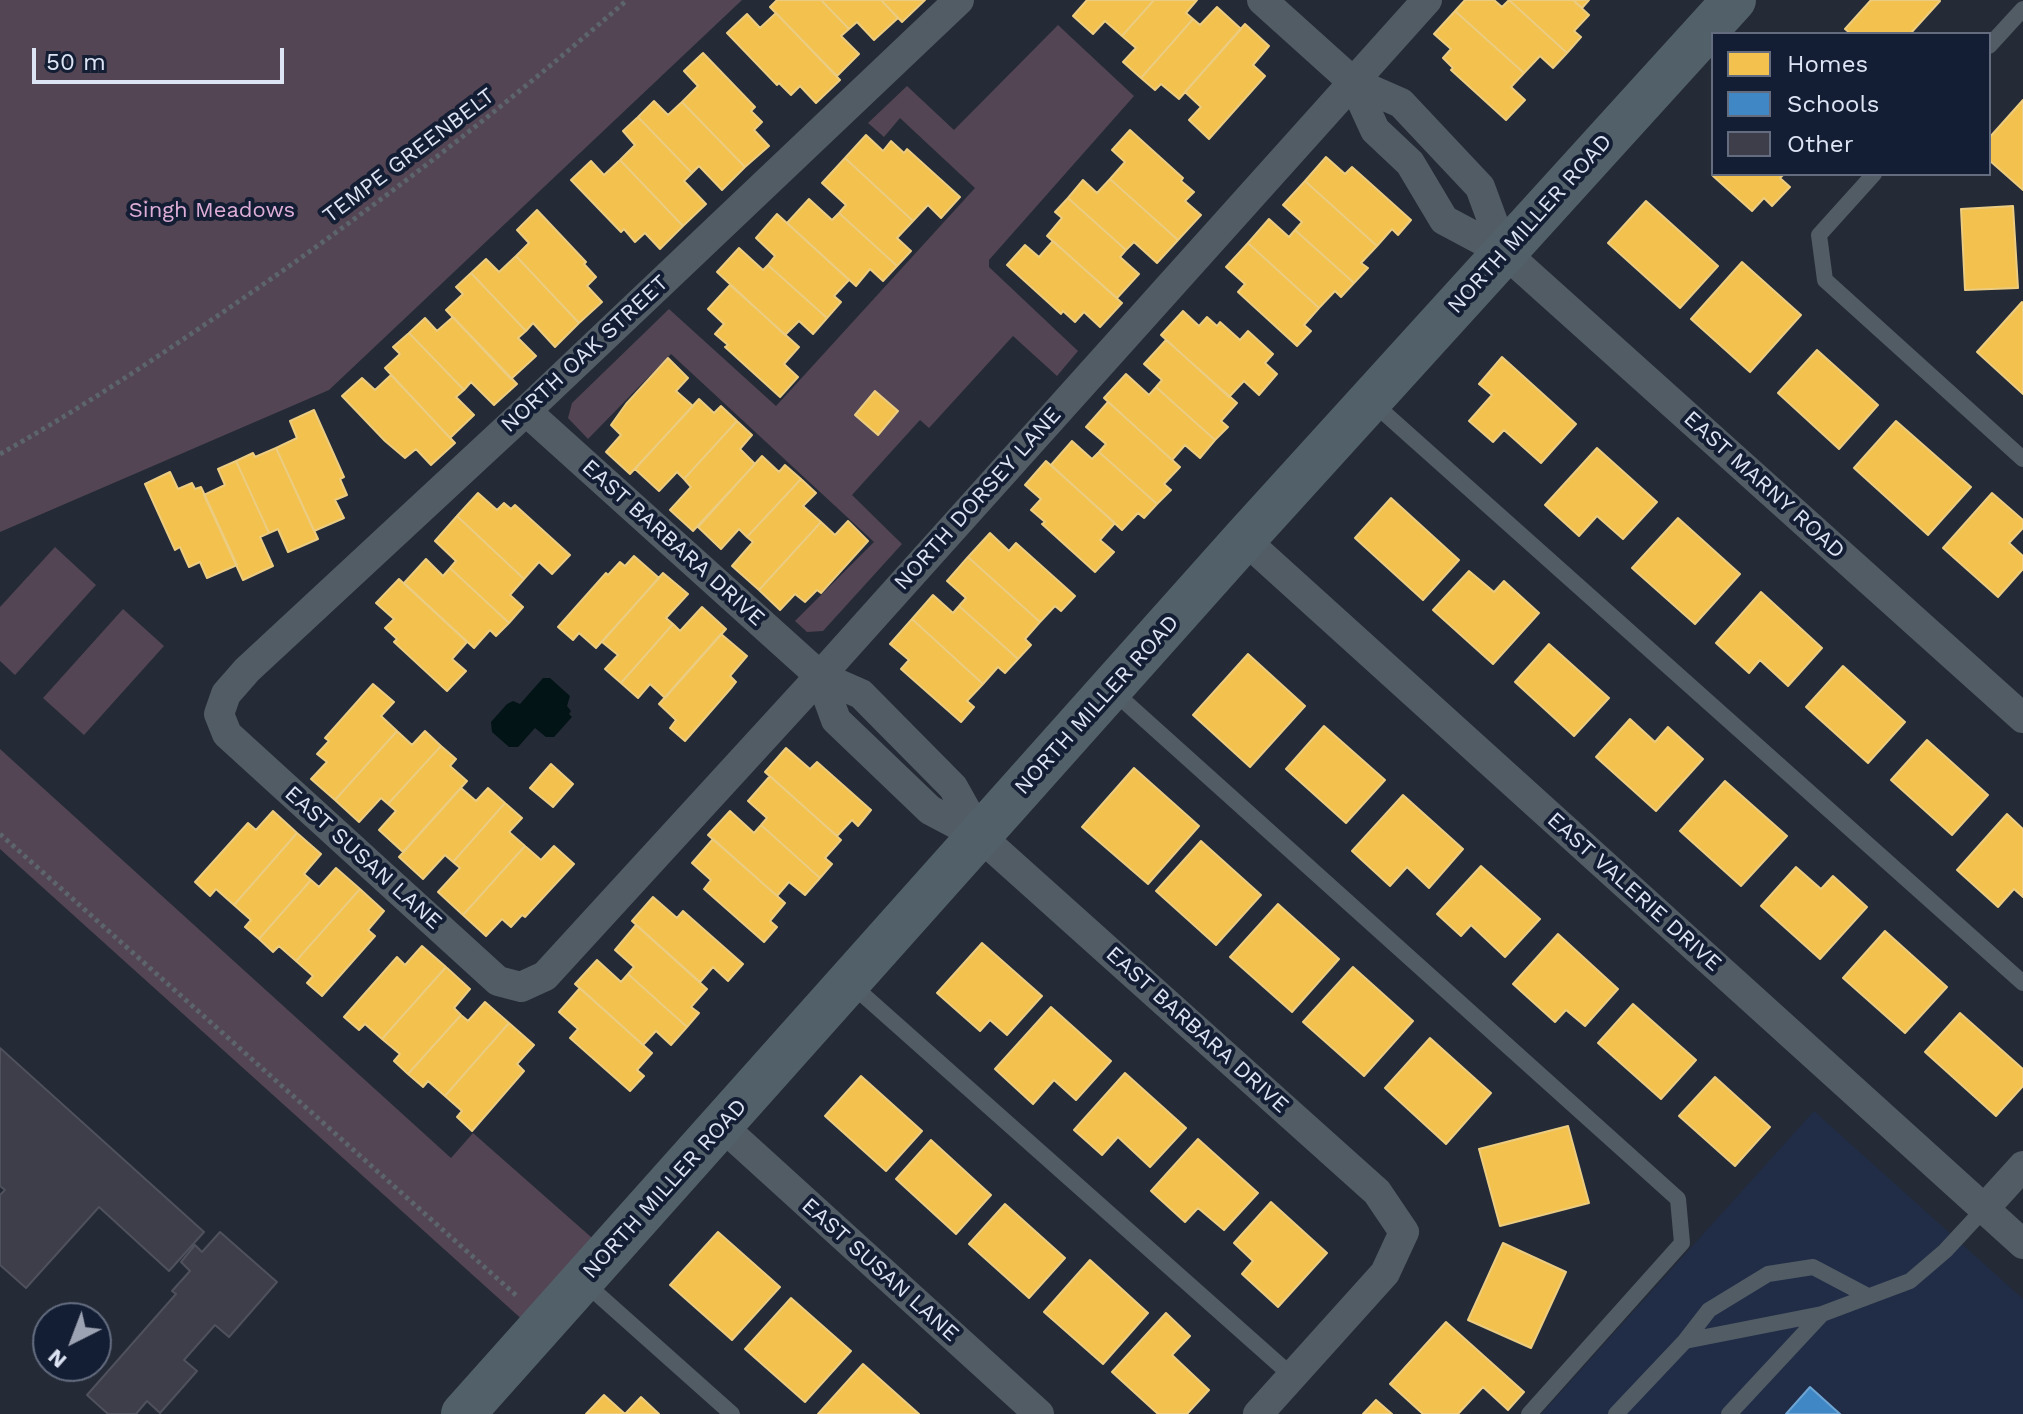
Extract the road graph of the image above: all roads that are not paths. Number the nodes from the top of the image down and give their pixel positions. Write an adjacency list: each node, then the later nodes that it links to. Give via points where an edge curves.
1 (959, 0): 13 (street, NORTH OAK STREET)
2 (1262, 0): 7 (street, EAST MARNY ROAD)
3 (1427, 0): 7 (street, NORTH DORSEY LANE)
4 (1734, 0): 11 (street, NORTH MILLER ROAD)
5 (2023, 9): 6 (lane)
6 (1991, 44)
7 (1353, 82): 8 (street, EAST MARNY ROAD, via 1401,103); 9 (street, EAST MARNY ROAD, via 1375,130); 16 (street, NORTH DORSEY LANE)
8 (1435, 139): 9 (street); 11 (street, EAST MARNY ROAD, via 1480,187)
9 (1410, 163): 11 (street, EAST MARNY ROAD, via 1444,220)
10 (1872, 176): 14 (lane, via 1819,235 1825,280)
11 (1504, 252): 12 (street, NORTH MILLER ROAD); 20 (street, EAST MARNY ROAD)
12 (1370, 400): 15 (street, NORTH MILLER ROAD); 24 (lane)
13 (526, 411): 16 (street, EAST BARBARA DRIVE); 19 (street, NORTH OAK STREET, via 247,670 226,694)
14 (2023, 459)
15 (1244, 539): 17 (street, NORTH MILLER ROAD); 28 (street, EAST VALERIE DRIVE)
16 (820, 676): 18 (street, EAST BARBARA DRIVE, via 861,694); 21 (street, EAST BARBARA DRIVE, via 836,720); 25 (street, NORTH DORSEY LANE, via 545,976)
17 (1111, 689): 22 (street, NORTH MILLER ROAD); 39 (lane, via 1678,1199 1682,1243)
18 (875, 708): 21 (street); 22 (street, EAST BARBARA DRIVE, via 953,787)
19 (219, 714): 25 (street, EAST SUSAN LANE, via 227,734 498,981)
20 (2023, 718)
21 (851, 733): 22 (street, EAST BARBARA DRIVE, via 930,810)
22 (981, 837): 23 (street, NORTH MILLER ROAD); 34 (street, EAST BARBARA DRIVE, via 1377,1192 1404,1232 1385,1273)
23 (850, 983): 26 (street, NORTH MILLER ROAD); 34 (lane)
24 (2023, 983)
25 (521, 987)
26 (722, 1126): 30 (street, NORTH MILLER ROAD); 37 (street, EAST SUSAN LANE)
27 (2023, 1166): 28 (street)
28 (1984, 1209): 29 (street, EAST VALERIE DRIVE); 31 (lane, via 1910,1281)
29 (2023, 1244)
30 (583, 1281): 35 (street, NORTH MILLER ROAD); 36 (lane)
31 (1868, 1296): 32 (lane); 33 (lane, via 1813,1267 1768,1274 1709,1310)
32 (1822, 1314): 33 (lane); 41 (lane)
33 (1685, 1341): 40 (lane)
34 (1292, 1376): 38 (street)
35 (463, 1414)
36 (732, 1414)
37 (1039, 1414)
38 (1258, 1414)
39 (1529, 1414)
40 (1616, 1414)
41 (1729, 1414)

